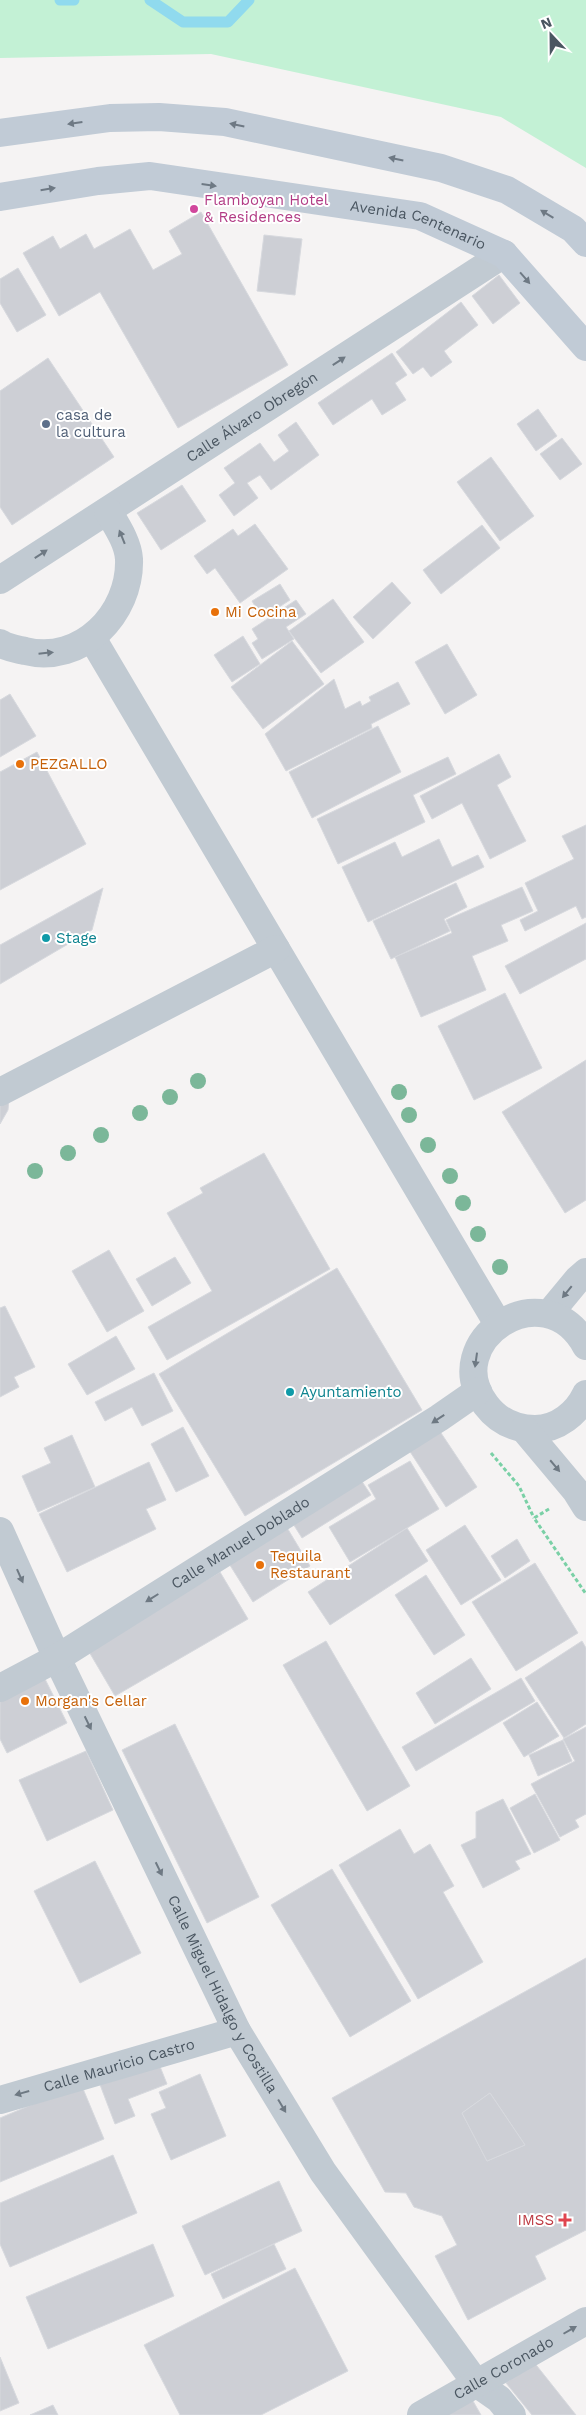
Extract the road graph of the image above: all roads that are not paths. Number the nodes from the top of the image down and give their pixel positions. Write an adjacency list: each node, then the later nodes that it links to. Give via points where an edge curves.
1 (0, 133): 3 (main road, one-way to 1, via 573,230 507,190 441,168 225,122 159,117 110,118)
2 (0, 197): 4 (main road, Avenida Centenario, one-way to 4, via 150,176 420,216)
3 (586, 243)
4 (504, 254): 5 (main road, Avenida Centenario, one-way to 5); 6 (street, Calle Álvaro Obregón, one-way to 4)
5 (586, 348)
6 (108, 510): 7 (street, Calle Álvaro Obregón, one-way to 6); 8 (street, one-way to 6, via 114,616 126,588 129,558 122,535)
7 (0, 580)
8 (92, 638): 9 (street, one-way to 8, via 5,647 35,654 65,651); 10 (street)
9 (0, 642)
10 (276, 949): 11 (street); 14 (street)
11 (0, 1092)
12 (586, 1272): 13 (street, one-way to 13)
13 (548, 1314): 14 (street, via 521,1313); 15 (street, via 566,1321 580,1334)
14 (498, 1324): 16 (street, one-way to 16, via 477,1351)
15 (586, 1346)
16 (478, 1391): 18 (street, via 491,1412 501,1420); 21 (street, Calle Manuel Doblado, one-way to 21)
17 (584, 1405): 18 (street, via 556,1424)
18 (524, 1429): 19 (street, one-way to 19)
19 (581, 1499)
20 (0, 1531): 21 (street, Calle Miguel Hidalgo y Costilla, one-way to 21)
21 (57, 1658): 22 (street, Calle Manuel Doblado); 23 (street, Calle Miguel Hidalgo y Costilla, one-way to 23)
22 (0, 1688)
23 (237, 2031): 24 (street, Calle Mauricio Castro, one-way to 24); 26 (street, Calle Miguel Hidalgo y Costilla, one-way to 26, via 323,2172)
24 (0, 2100)
25 (586, 2321): 26 (street, Calle Coronado, one-way to 25)
26 (476, 2384): 27 (street, Calle Coronado); 28 (street, Calle Miguel Hidalgo y Costilla, via 499,2399)
27 (421, 2415)
28 (512, 2415)

